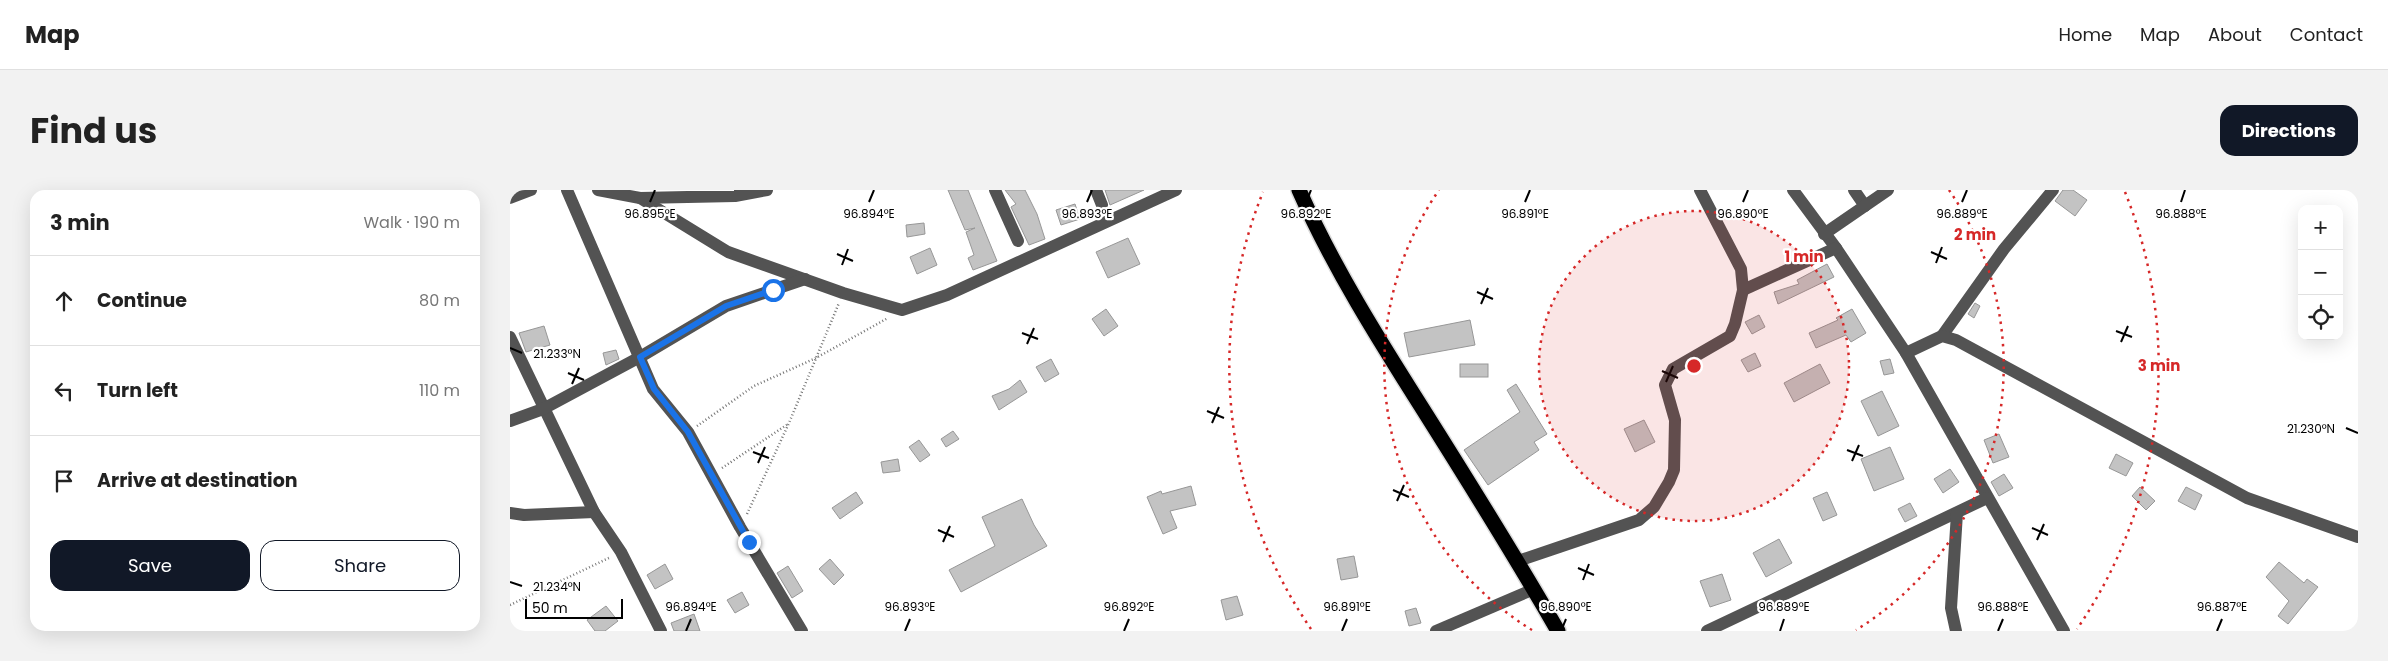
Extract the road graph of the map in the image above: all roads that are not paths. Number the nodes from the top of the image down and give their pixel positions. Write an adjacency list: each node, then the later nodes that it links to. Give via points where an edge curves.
1 (531, 190): 14 (street)
2 (567, 190): 26 (street)
3 (598, 190): 15 (street)
4 (767, 190): 15 (street, via 735,196)
5 (996, 190): 19 (street)
6 (1096, 190): 16 (street)
7 (1176, 190): 21 (street, via 947,295 902,310)
8 (1299, 190): 34 (highway, via 1319,234 1382,344)
9 (1700, 190): 22 (street, via 1741,269)
10 (1793, 190): 18 (street)
11 (1854, 190): 17 (street)
12 (1888, 190): 17 (street)
13 (2053, 190): 23 (street, via 2004,249)
14 (510, 198)
15 (640, 198): 21 (street, via 728,252)
16 (1102, 205)
17 (1865, 206): 18 (street)
18 (1824, 234): 20 (street)
19 (1018, 241)
20 (1836, 248): 22 (street); 25 (street)
21 (805, 279): 26 (street, via 726,306)
22 (1743, 290): 34 (street, via 1730,336 1674,369 1668,376 1665,386 1675,420 1674,470 1654,507 1627,526)
23 (1942, 336): 25 (street); 33 (street, via 1956,340 2246,498)
24 (510, 337): 27 (street)
25 (1906, 353): 29 (street)
26 (640, 357): 27 (street); 38 (street, via 654,389 688,432)
27 (543, 409): 28 (street); 30 (street)
28 (510, 421)
29 (1988, 498): 32 (street); 42 (street)
30 (594, 512): 31 (street); 37 (street, via 621,552)
31 (510, 513)
32 (1957, 513): 40 (street); 41 (street, via 1951,608)
33 (2358, 537)
34 (1518, 561): 35 (highway)
35 (1534, 589): 36 (street); 39 (highway)
36 (1439, 630)
37 (661, 631)
38 (802, 631)
39 (1558, 631)
40 (1707, 631)
41 (1956, 631)
42 (2064, 631)

